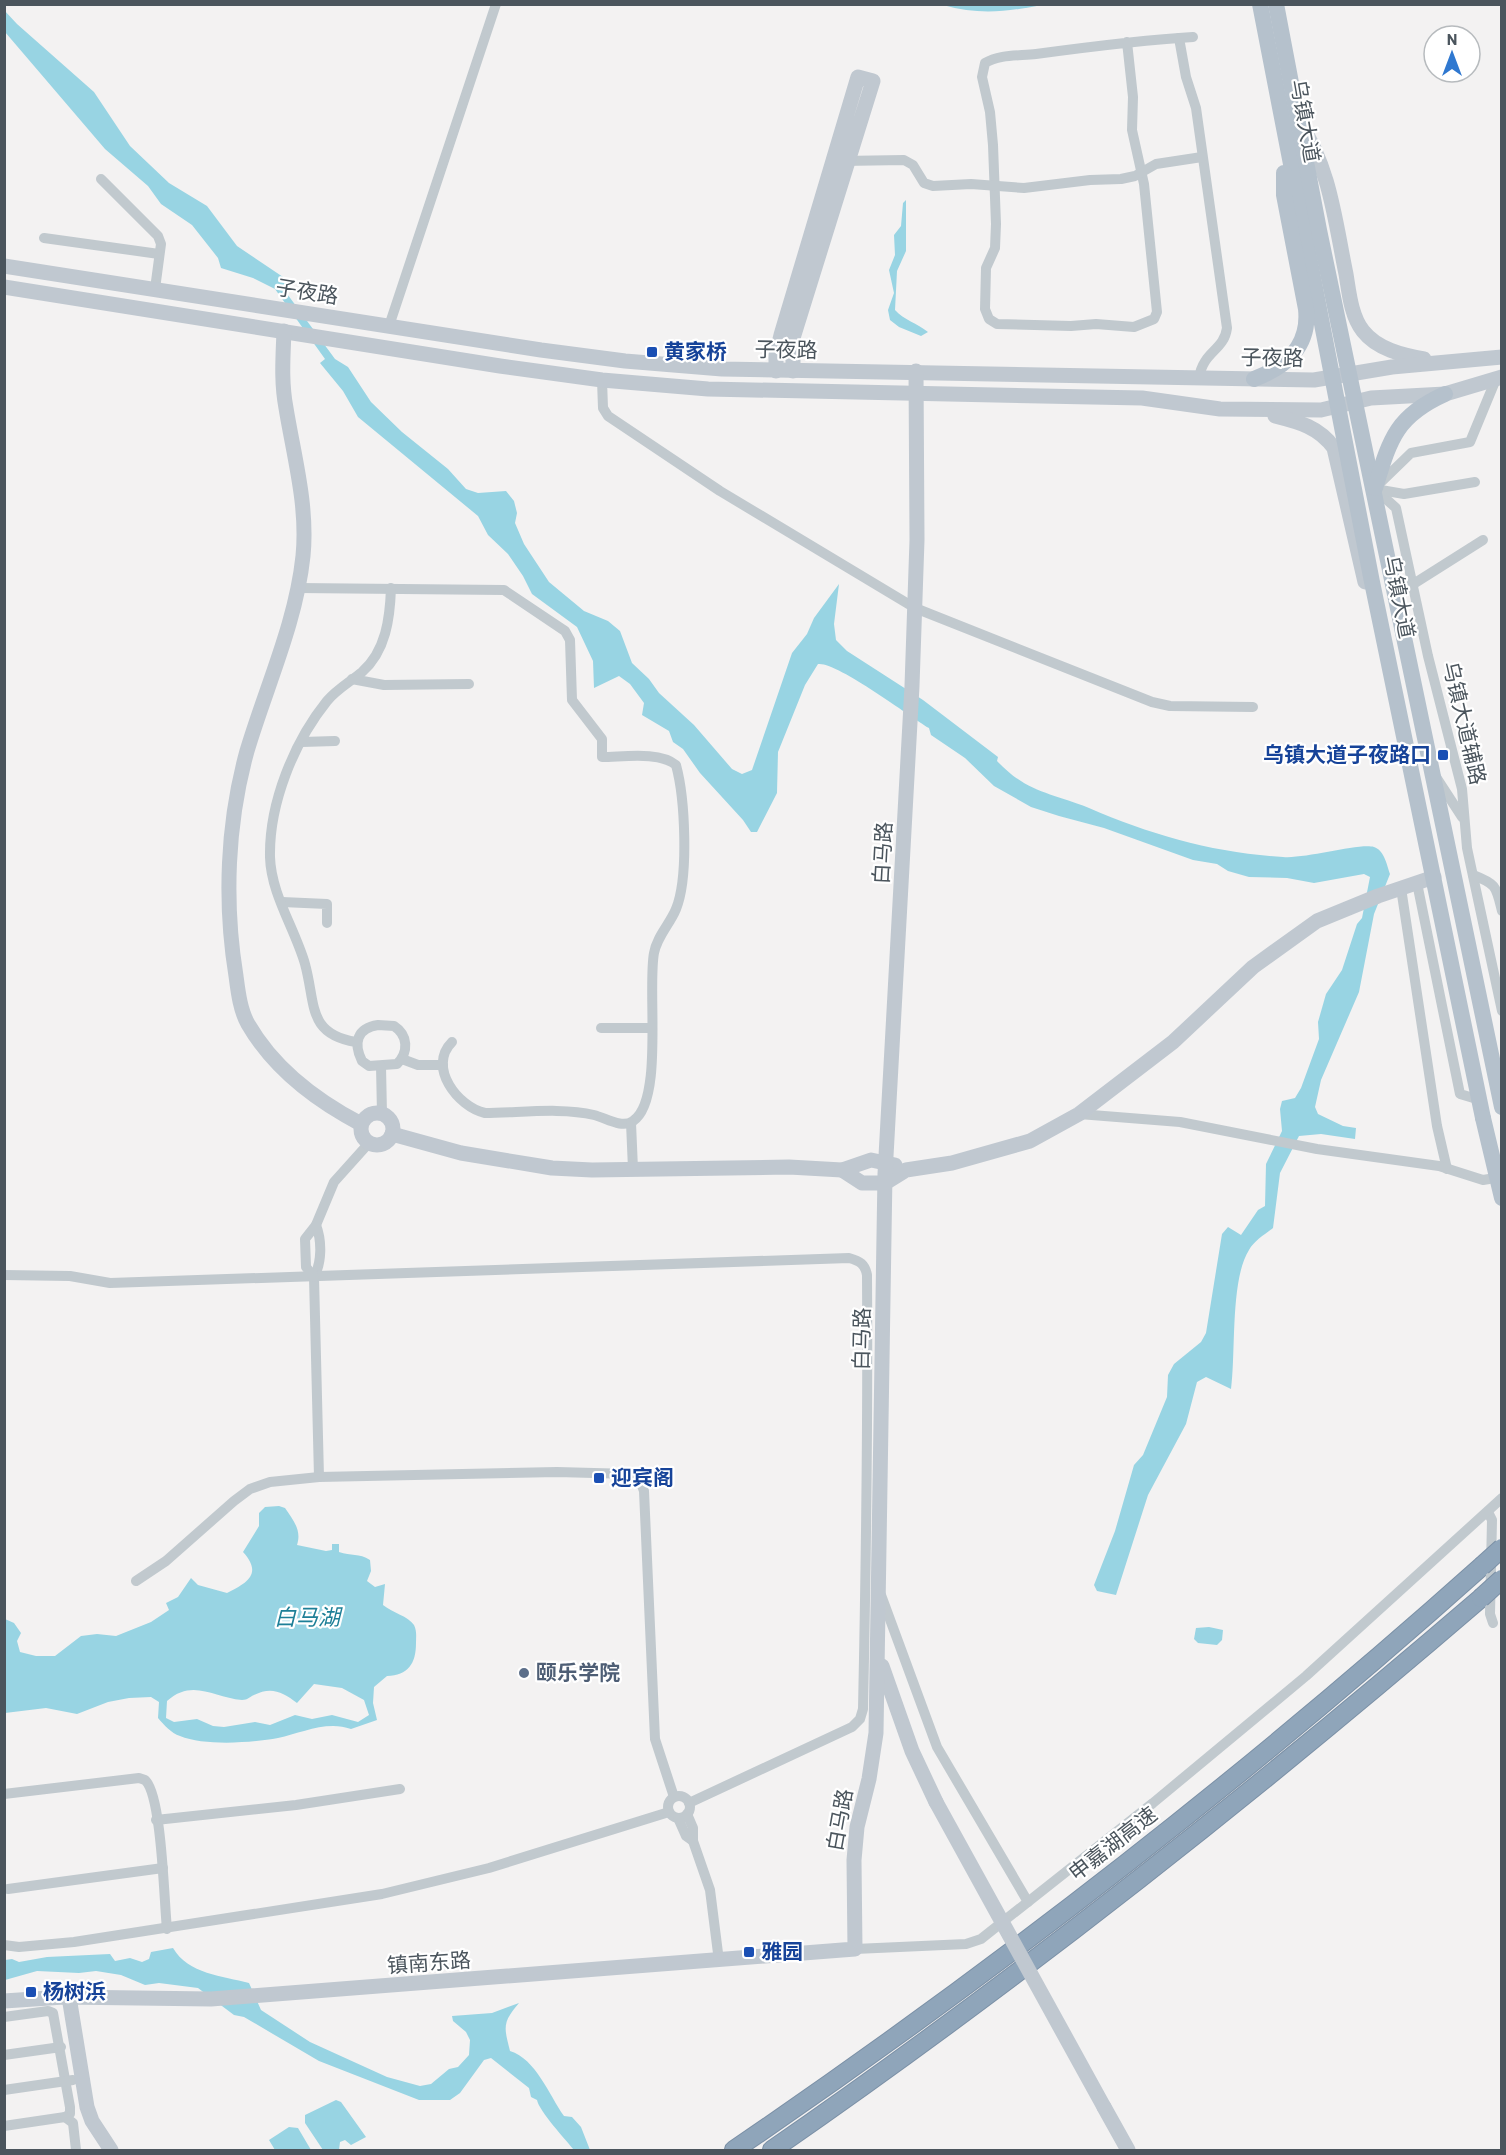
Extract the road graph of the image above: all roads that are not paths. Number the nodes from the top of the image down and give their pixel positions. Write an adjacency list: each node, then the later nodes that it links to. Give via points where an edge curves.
1 (496, 4): 20 (street)
2 (1260, 4): 9 (main road, 乌镇大道)
3 (1276, 4): 8 (main road, 乌镇大道)
4 (1193, 37): 5 (street)
5 (1179, 38): 6 (street); 10 (street, via 1196,108)
6 (1127, 42): 12 (street, via 1132,130); 14 (street, via 999,58 986,63 982,77 990,112)
7 (865, 79): 11 (street)
8 (1299, 122): 25 (street, via 1314,143 1323,167 1361,328 1387,349); 29 (main road, 乌镇大道)
9 (1287, 148): 31 (main road, 乌镇大道); 33 (main road, via 1284,195 1306,326 1293,356 1276,370)
10 (1202, 157): 12 (street, via 1156,164); 30 (street, via 1227,328 1223,341 1203,361)
11 (840, 161): 14 (street, via 904,160 913,165 924,183 933,186); 26 (street, via 781,335); 27 (street, via 793,338)
12 (1141, 172): 14 (street, via 1121,179 1024,188); 14 (street, via 1158,301 1154,319 1134,327 1007,325 989,319 986,268 995,248)
13 (100, 179): 16 (street, via 158,236)
14 (995, 186)
15 (44, 238): 16 (street)
16 (159, 254): 19 (street)
17 (4, 266): 19 (street, 子夜路)
18 (4, 287): 22 (street, 子夜路)
19 (155, 289): 20 (street, 子夜路)
20 (388, 326): 21 (street, 子夜路)
21 (419, 330): 23 (street); 26 (street, 子夜路, via 625,361)
22 (284, 331): 23 (street, 子夜路); 44 (street, via 281,370 304,517)
23 (416, 352): 34 (street, 子夜路)
24 (1502, 357): 25 (street, 子夜路)
25 (1438, 362): 29 (street, 子夜路)
26 (776, 371): 27 (street, 子夜路)
27 (793, 371): 28 (street, 子夜路)
28 (916, 371): 30 (street, 子夜路); 35 (street, 白马路)
29 (1350, 375): 31 (street, 子夜路); 37 (main road, 乌镇大道)
30 (1199, 378): 33 (street, 子夜路)
31 (1332, 378): 33 (street, 子夜路); 38 (main road, 乌镇大道)
32 (1499, 378): 36 (street, 子夜路); 41 (street, via 1470,442 1411,453)
33 (1254, 379)
34 (602, 380): 35 (street, 子夜路, via 745,392); 48 (street, via 602,402 608,416 720,490)
35 (916, 394): 39 (street, 子夜路, via 1142,398 1198,408); 48 (street, 白马路)
36 (1445, 394): 37 (street, 子夜路); 41 (main road, via 1420,406 1403,421 1388,447)
37 (1356, 401): 38 (street, 子夜路); 41 (main road, 乌镇大道)
38 (1339, 407): 39 (street, 子夜路); 47 (main road, 乌镇大道)
39 (1246, 410): 47 (street, via 1309,426 1334,448 1363,578)
40 (1475, 482): 41 (street, via 1404,494)
41 (1375, 489): 43 (street, 乌镇大道辅路, via 1396,508); 46 (main road, 乌镇大道)
42 (1483, 540): 43 (street)
43 (1412, 585): 46 (street); 57 (street, 乌镇大道辅路, via 1462,789)
44 (298, 588): 45 (street); 78 (street, via 247,753 236,802 229,874 232,954 247,1022 279,1067 309,1092)
45 (391, 588): 51 (street, via 383,639 364,670); 67 (street, via 504,590 512,594 565,631 570,640 572,700 602,739 602,757 658,757 676,765 683,829 682,885 677,908 654,952)
46 (1396, 595): 49 (main road, 乌镇大道)
47 (1377, 605): 50 (main road, 乌镇大道)
48 (915, 608): 53 (street, via 1152,702 1170,706); 82 (street, 白马路)
49 (1406, 644): 50 (main road); 56 (main road, 乌镇大道)
50 (1386, 648): 59 (main road, 乌镇大道)
51 (352, 679): 52 (street, via 384,685); 55 (street, via 329,699)
52 (469, 684)
53 (1253, 707)
54 (335, 741): 55 (street)
55 (302, 742): 62 (street, via 281,791 271,839 273,875)
56 (1432, 770): 57 (street); 73 (main road, 乌镇大道)
57 (1462, 817): 58 (street, 乌镇大道辅路)
58 (1473, 875): 63 (street, via 1491,881 1497,888); 65 (street, 乌镇大道辅路)
59 (1434, 877): 60 (street); 74 (main road, 乌镇大道)
60 (1417, 883): 61 (street); 74 (street, via 1460,1094)
61 (1399, 889): 77 (street, via 1317,921 1253,967 1173,1042); 84 (street)
62 (282, 902): 64 (street, via 327,904); 68 (street, via 302,956 316,1018 331,1035)
63 (1502, 911)
64 (327, 923)
65 (1502, 1011)
66 (601, 1028): 67 (street)
67 (652, 1028): 79 (street, via 648,1091 644,1107)
68 (356, 1042): 70 (street, via 366,1027 394,1026 404,1038); 72 (street, via 362,1061 369,1066)
69 (452, 1042): 71 (street, via 446,1048)
70 (402, 1059): 71 (street, via 418,1065); 72 (street, via 397,1064)
71 (443, 1065): 79 (street, via 451,1088 474,1110 579,1114)
72 (381, 1066): 76 (street)
73 (1499, 1083): 75 (main road, 乌镇大道)
74 (1480, 1100): 89 (main road, 乌镇大道, bridge)
75 (1501, 1106)
76 (382, 1114): 78 (street, via 368,1116); 80 (street, via 390,1120)
77 (1079, 1114): 84 (street, via 1180,1122); 86 (street, via 1030,1141 952,1163)
78 (361, 1124): 81 (street, via 362,1135)
79 (631, 1124): 83 (street)
80 (392, 1134): 81 (street, via 380,1144); 83 (street, via 461,1154 518,1164)
81 (369, 1143): 90 (street, via 334,1182)
82 (886, 1161): 85 (street, via 871,1160); 86 (street); 88 (street, 白马路)
83 (633, 1169): 85 (street)
84 (1447, 1169): 87 (street, via 1484,1180)
85 (842, 1170): 88 (street, via 862,1182)
86 (906, 1170): 88 (street)
87 (1502, 1177)
88 (885, 1184): 101 (street, 白马路)
89 (1502, 1198)
90 (316, 1225): 91 (street); 92 (street, via 305,1239)
91 (319, 1250): 92 (street); 94 (street, via 319,1266)
92 (305, 1251): 94 (street, via 306,1267)
93 (4, 1275): 94 (street, via 70,1276 110,1283)
94 (314, 1276): 95 (street); 107 (street, via 849,1258 865,1266 866,1559 860,1719)
95 (319, 1477): 100 (street, via 270,1482 250,1489 166,1561); 106 (street, via 609,1472 636,1478 644,1491 655,1739)
96 (1502, 1498): 97 (street)
97 (1488, 1512): 102 (street, via 1492,1520); 111 (street, via 1306,1676)
98 (1502, 1548): 128 (highway, 申嘉湖高速, bridge, via 1202,1804 1005,1956)
99 (1502, 1579): 129 (highway, bridge, via 1365,1697 1064,1939)
100 (136, 1581)
101 (879, 1592): 103 (street, 白马路); 111 (street, via 937,1747)
102 (1492, 1623)
103 (878, 1654): 114 (street, 白马路, via 876,1733 854,1860); 130 (street, bridge, via 908,1742 936,1802)
104 (400, 1789): 108 (street)
105 (4, 1794): 108 (street, via 139,1778 150,1784)
106 (674, 1797): 107 (street, via 684,1798); 107 (street, via 668,1805)
107 (681, 1812): 112 (street, via 412,1887); 115 (street, via 686,1836 693,1841 710,1890)
108 (156, 1820): 109 (street)
109 (163, 1868): 110 (street); 112 (street)
110 (8, 1889)
111 (1028, 1902): 114 (street, via 973,1943)
112 (167, 1929): 113 (street, via 74,1942)
113 (4, 1945)
114 (855, 1949): 115 (street, 镇南东路)
115 (719, 1961): 116 (street, 镇南东路, via 211,2000)
116 (69, 1997): 117 (street, 镇南东路); 121 (street)
117 (4, 2001)
118 (4, 2017): 119 (street, via 53,2013)
119 (61, 2047): 120 (street); 122 (street)
120 (4, 2055)
121 (82, 2078): 122 (street); 127 (street, via 92,2121)
122 (66, 2080): 123 (street); 124 (street, via 70,2114)
123 (4, 2090)
124 (65, 2117): 125 (street); 126 (street, via 73,2123)
125 (4, 2126)
126 (76, 2151)
127 (111, 2151)
128 (734, 2151)
129 (772, 2151)
130 (1128, 2151)

